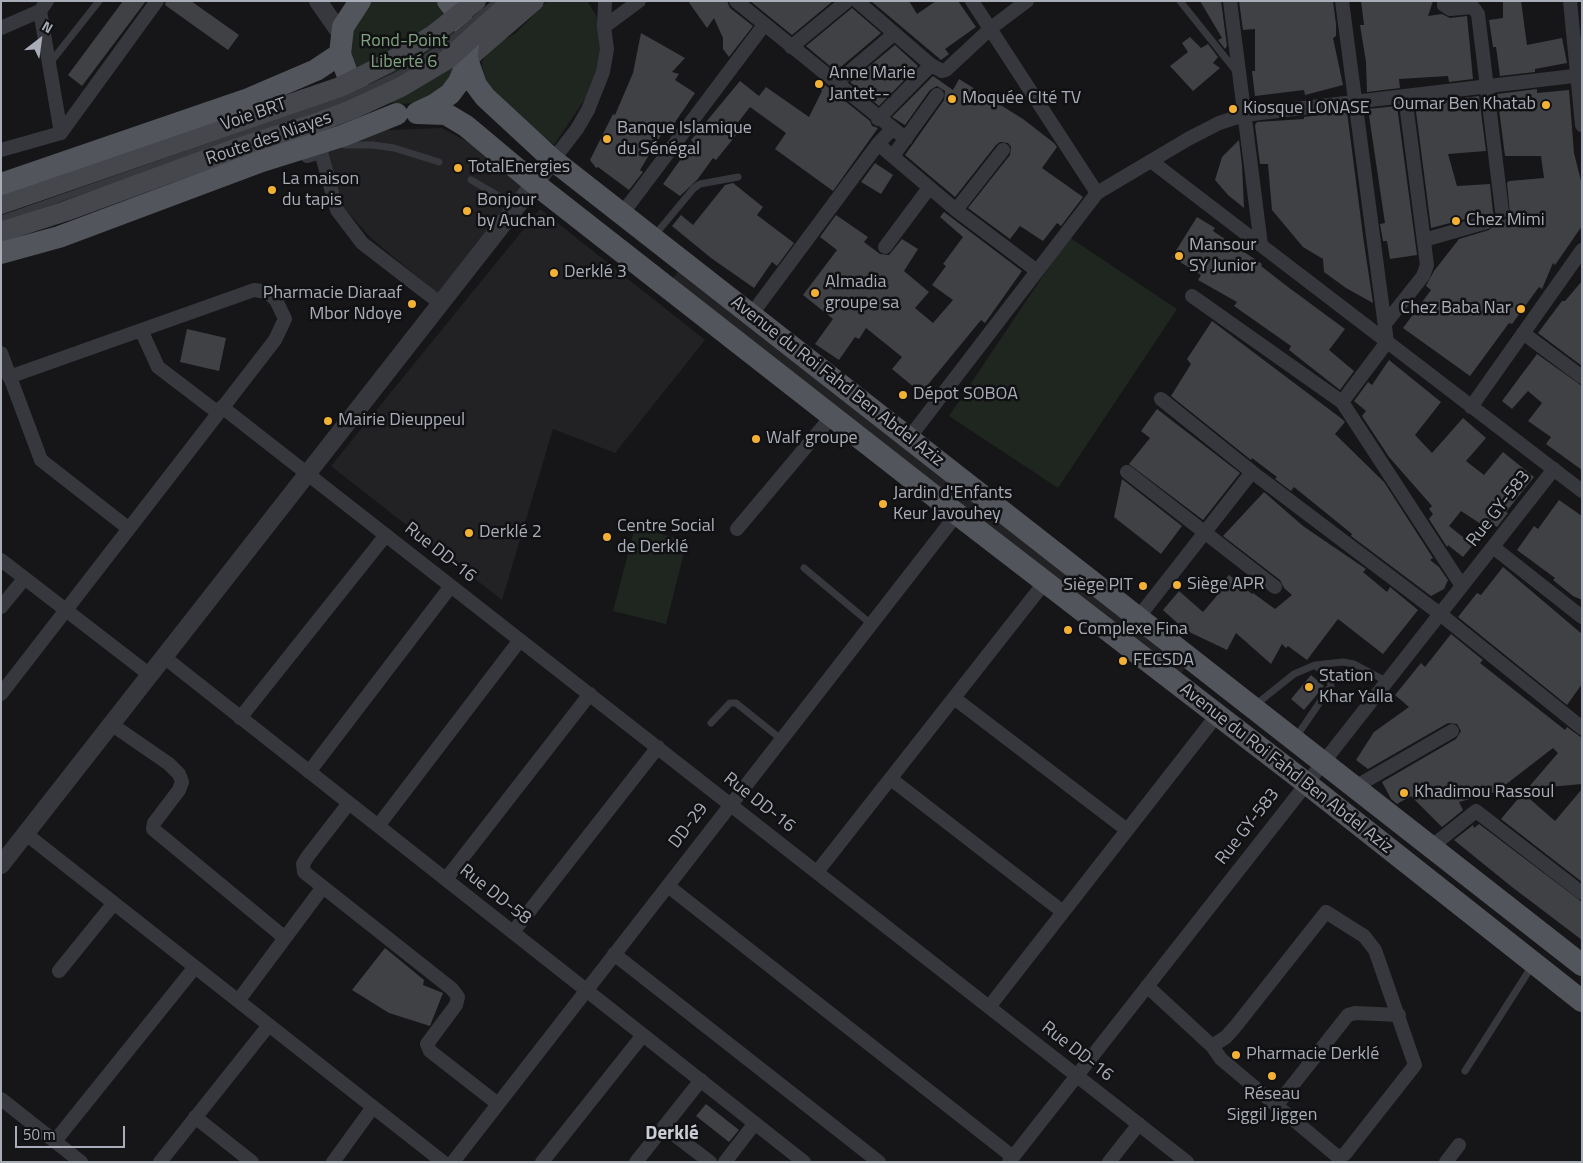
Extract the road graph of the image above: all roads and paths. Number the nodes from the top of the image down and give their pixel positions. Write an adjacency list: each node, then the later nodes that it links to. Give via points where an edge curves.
1 (99, 1): 31 (lane)
2 (157, 1): 46 (street)
3 (318, 1): 28 (street)
4 (360, 1): 28 (main road, via 347,18)
5 (448, 1): 30 (main road, via 466,30)
6 (476, 1): 40 (main road, Route des Niayes, bridge, via 433,35 340,87)
7 (497, 1): 40 (lane, Voie BRT, bridge, via 441,48 396,76)
8 (512, 1): 40 (main road, Route des Niayes, bridge, via 448,58 401,87 351,110)
9 (534, 1): 30 (main road)
10 (605, 1): 24 (street)
11 (639, 1): 24 (street)
12 (736, 1): 23 (street)
13 (846, 1): 29 (street)
14 (857, 1): 27 (street)
15 (972, 1): 26 (street)
16 (1027, 1): 26 (street)
17 (1180, 1): 33 (lane)
18 (1230, 1): 33 (street)
19 (1342, 1): 39 (street)
20 (1444, 1): 36 (street, via 1450,9 1473,7 1477,10)
21 (1570, 1): 34 (street)
22 (43, 6): 25 (street); 31 (street)
23 (764, 25): 29 (street); 66 (street)
24 (604, 27): 53 (street, via 607,49 603,72 577,129)
25 (1, 28)
26 (991, 28): 32 (street, via 946,70); 61 (street)
27 (894, 34): 32 (street); 35 (street)
28 (341, 44): 41 (main road, via 346,74 358,92 377,106); 59 (main road, via 316,70 253,97)
29 (791, 47): 35 (street)
30 (467, 59): 41 (main road, via 459,82 450,94 434,106); 53 (main road, Avenue du Roi Fahd Ben Abdel Aziz, via 476,85 485,97)
31 (50, 63): 46 (street)
32 (931, 65): 43 (street)
33 (1239, 74): 42 (street)
34 (1579, 75): 36 (street); 44 (street)
35 (836, 83): 43 (street)
36 (1486, 86): 38 (street); 65 (street)
37 (937, 95): 47 (street)
38 (1405, 96): 39 (street); 71 (street)
39 (1355, 102): 42 (street); 81 (street)
40 (310, 111): 62 (main road, Route des Niayes); 67 (lane, Voie BRT); 69 (main road, Route des Niayes, via 238,148)
41 (407, 114): 58 (main road, Avenue du Roi Fahd Ben Abdel Aziz, via 446,114); 75 (main road, via 262,161 59,237)
42 (1244, 115): 54 (street, via 1219,123); 72 (street)
43 (878, 119): 45 (street)
44 (1582, 125)
45 (892, 129): 47 (street); 48 (street)
46 (61, 133): 49 (street)
47 (906, 140): 52 (street)
48 (878, 144): 52 (street); 80 (street)
49 (1, 150)
50 (328, 150): 55 (lane, via 352,144 373,145); 76 (street); 79 (street, via 337,210 349,228 362,243)
51 (1003, 150): 64 (street)
52 (892, 156): 60 (street)
53 (553, 160): 58 (street); 66 (main road, Avenue du Roi Fahd Ben Abdel Aziz)
54 (1151, 161): 61 (street); 72 (street)
55 (439, 162)
56 (738, 177): 70 (lane, via 694,188)
57 (471, 180): 63 (lane)
58 (534, 183): 63 (street); 92 (main road, Avenue du Roi Fahd Ben Abdel Aziz)
59 (1, 184)
60 (929, 188): 64 (street); 73 (street)
61 (1098, 193): 77 (street)
62 (1, 204)
63 (516, 206): 79 (street)
64 (956, 210): 77 (street)
65 (1502, 211)
66 (622, 214): 70 (main road, Avenue du Roi Fahd Ben Abdel Aziz)
67 (1, 219)
68 (1487, 222): 71 (street)
69 (1, 232)
70 (652, 238): 80 (main road, Avenue du Roi Fahd Ben Abdel Aziz)
71 (1424, 240): 81 (street, via 1426,271)
72 (1261, 245): 84 (street)
73 (885, 247)
74 (1582, 250): 83 (street)
75 (1, 253)
76 (1, 263)
77 (1037, 271): 93 (street)
78 (1192, 296): 89 (street)
79 (441, 304): 97 (street)
80 (751, 315): 93 (main road, Avenue du Roi Fahd Ben Abdel Aziz)
81 (1385, 324): 84 (street)
82 (141, 330): 87 (street); 91 (street, Rue DD-16, via 158,367); 91 (street, via 254,290 267,292 276,300 285,319 283,327)
83 (1523, 333): 86 (street); 90 (street)
84 (1387, 342): 89 (street); 90 (street)
85 (1, 353): 87 (street)
86 (1582, 377)
87 (9, 378): 100 (street, via 41,460)
88 (1161, 399): 96 (street)
89 (1342, 402): 110 (street)
90 (1471, 407): 94 (street)
91 (220, 410): 97 (street, Rue DD-16); 100 (street)
92 (832, 416): 99 (main road, Avenue du Roi Fahd Ben Abdel Aziz); 101 (street)
93 (909, 438): 116 (main road, Avenue du Roi Fahd Ben Abdel Aziz)
94 (1554, 469): 98 (street); 104 (street, Rue GY-583)
95 (1127, 472): 102 (street)
96 (1252, 472): 102 (street); 114 (street)
97 (308, 473): 103 (street, Rue DD-16); 119 (street)
98 (1582, 491)
99 (957, 514): 108 (main road, Avenue du Roi Fahd Ben Abdel Aziz); 117 (street, DD-29)
100 (128, 528): 113 (street)
101 (737, 529)
102 (1205, 533): 111 (street); 116 (street)
103 (386, 535): 109 (street, Rue DD-16); 128 (street)
104 (1492, 547): 110 (street, Rue GY-583); 115 (street)
105 (1, 560): 107 (street)
106 (804, 568): 117 (lane)
107 (24, 579): 112 (street); 113 (street)
108 (1045, 582): 125 (street); 127 (main road, Avenue du Roi Fahd Ben Abdel Aziz)
109 (451, 586): 118 (street, Rue DD-16); 137 (street)
110 (1462, 586): 114 (street, Rue GY-583)
111 (1275, 587)
112 (1, 607)
113 (66, 610): 121 (street); 123 (street)
114 (1440, 614): 122 (street, Rue GY-583); 131 (street)
115 (1582, 617)
116 (1137, 619): 126 (main road, Avenue du Roi Fahd Ben Abdel Aziz)
117 (871, 624): 133 (street, DD-29)
118 (520, 640): 124 (street, Rue DD-16); 143 (street)
119 (164, 657): 121 (street); 128 (street, Rue DD-58)
120 (1314, 665): 122 (lane, via 1354,664); 126 (lane, via 1294,674); 134 (lane, via 1330,678 1331,686)
121 (150, 675): 129 (street)
122 (1386, 681): 136 (street, Rue GY-583)
123 (1, 694)
124 (590, 694): 135 (street, Rue DD-16); 149 (street)
125 (954, 698): 138 (street); 144 (street)
126 (1252, 708): 134 (main road, Avenue du Roi Fahd Ben Abdel Aziz)
127 (1217, 715): 139 (main road, Avenue du Roi Fahd Ben Abdel Aziz); 144 (street)
128 (240, 718): 137 (street, Rue DD-58)
129 (111, 724): 145 (street); 156 (street, via 169,764 182,782 153,829)
130 (711, 724): 133 (lane, via 730,703 736,704)
131 (1582, 728)
132 (1452, 731): 140 (street)
133 (781, 739): 142 (street, DD-29)
134 (1293, 740): 136 (main road, Avenue du Roi Fahd Ben Abdel Aziz)
135 (658, 748): 142 (street, Rue DD-16); 155 (street)
136 (1322, 762): 139 (street, Rue GY-583); 140 (main road, Avenue du Roi Fahd Ben Abdel Aziz)
137 (309, 772): 141 (street, Rue DD-58)
138 (891, 779): 148 (street); 154 (street)
139 (1306, 783): 158 (main road, Avenue du Roi Fahd Ben Abdel Aziz); 162 (street, Rue GY-583)
140 (1355, 787): 146 (main road, Avenue du Roi Fahd Ben Abdel Aziz)
141 (349, 803): 143 (street, Rue DD-58); 151 (street, via 303,864 304,872)
142 (729, 804): 148 (street, Rue DD-16); 150 (street, DD-29)
143 (378, 826): 149 (street, Rue DD-58)
144 (1127, 830): 154 (street)
145 (26, 834): 147 (street); 153 (street)
146 (1431, 847): 152 (street, via 1476,811); 159 (main road, Avenue du Roi Fahd Ben Abdel Aziz)
147 (1, 866)
148 (817, 872): 166 (street, Rue DD-16)
149 (446, 880): 155 (street, Rue DD-58)
150 (668, 886): 157 (street, DD-29); 185 (street)
151 (323, 887): 156 (street); 175 (street, via 452,989 458,997 456,1005 427,1044 430,1051)
152 (1582, 893)
153 (114, 903): 160 (street); 161 (street)
154 (1063, 912): 166 (street)
155 (513, 932): 163 (street, Rue DD-58)
156 (286, 938): 164 (street)
157 (614, 954): 163 (street, DD-29); 196 (street)
158 (1534, 964): 165 (main road, Avenue du Roi Fahd Ben Abdel Aziz); 171 (lane)
159 (1582, 965)
160 (195, 967): 164 (street); 182 (street)
161 (58, 971)
162 (1147, 986): 170 (street); 172 (street, Rue GY-583)
163 (586, 990): 169 (street, Rue DD-58); 175 (street, DD-29)
164 (238, 1001): 168 (street)
165 (1582, 1001)
166 (989, 1007): 172 (street, Rue DD-16)
167 (1399, 1015): 170 (street, via 1370,942 1326,912 1235,1027); 176 (street, via 1348,1015); 176 (street, via 1415,1065 1345,1154 1338,1157 1332,1154)
168 (269, 1025): 177 (street); 178 (street)
169 (643, 1034): 173 (street, Rue DD-58); 191 (street)
170 (1212, 1046): 176 (street, via 1221,1059)
171 (1465, 1071)
172 (1076, 1076): 180 (street, Rue DD-16); 185 (street, Rue GY-583)
173 (701, 1080): 179 (street, Rue DD-58); 181 (street)
174 (1, 1099): 182 (street)
175 (498, 1104): 190 (street, DD-29)
176 (1276, 1106)
177 (373, 1107): 188 (street); 189 (street)
178 (195, 1117): 186 (street); 187 (street)
179 (755, 1123): 194 (street); 195 (street, Rue DD-58)
180 (1139, 1124): 197 (street); 198 (street, Rue DD-16)
181 (664, 1127): 192 (street); 193 (street)
182 (55, 1141): 184 (street)
183 (1459, 1145): 199 (street)
184 (72, 1159)
185 (1011, 1159)
186 (160, 1162)
187 (252, 1162)
188 (333, 1162)
189 (443, 1162)
190 (453, 1162)
191 (542, 1162)
192 (636, 1162)
193 (710, 1162)
194 (725, 1162)
195 (804, 1162)
196 (879, 1162)
197 (1109, 1162)
198 (1186, 1162)
199 (1446, 1162)

